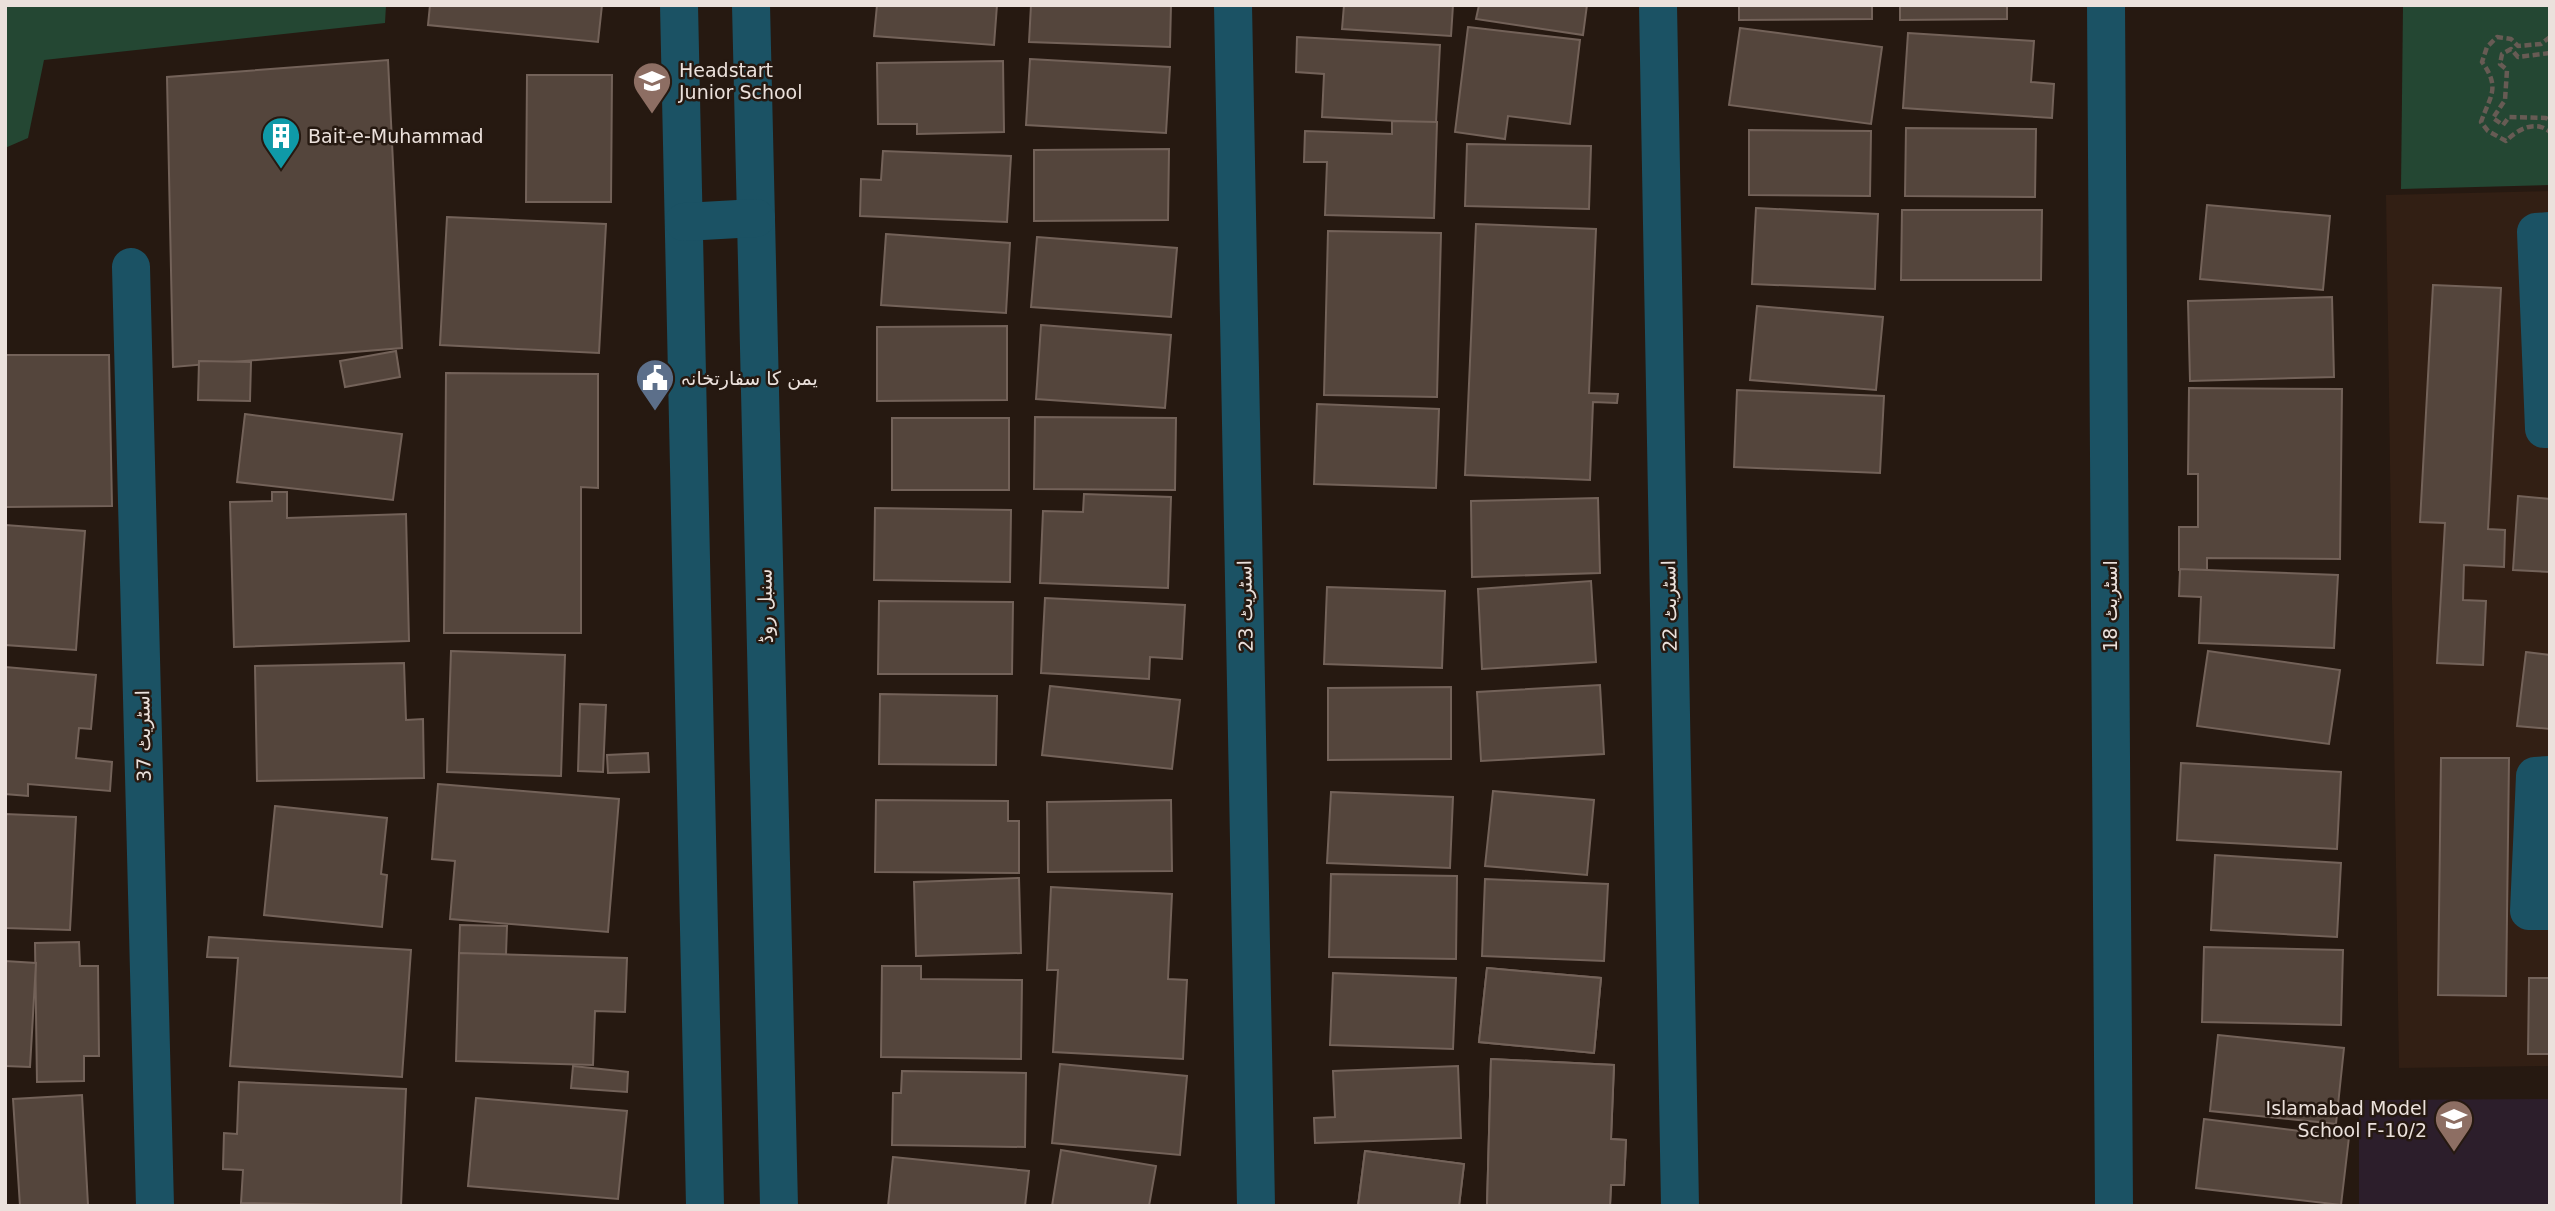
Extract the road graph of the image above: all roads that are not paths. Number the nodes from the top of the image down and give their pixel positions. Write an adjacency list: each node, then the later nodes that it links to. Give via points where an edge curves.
1 (679, 5): 7 (street)
2 (751, 5): 6 (street, سنبل روڈ)
3 (1233, 5): 16 (street, اسٹریٹ 23)
4 (1658, 5): 17 (street, اسٹریٹ 22)
5 (2106, 5): 18 (street, اسٹریٹ 18)
6 (756, 218): 7 (street); 15 (street, سنبل روڈ)
7 (684, 222): 14 (street)
8 (2550, 231): 10 (street, via 2536,232 2544,429)
9 (131, 267): 13 (street, اسٹریٹ 37)
10 (2550, 429)
11 (2550, 775): 12 (street, via 2535,776 2529,911)
12 (2550, 911)
13 (155, 1206)
14 (705, 1206)
15 (779, 1206)
16 (1256, 1206)
17 (1680, 1206)
18 (2114, 1206)

